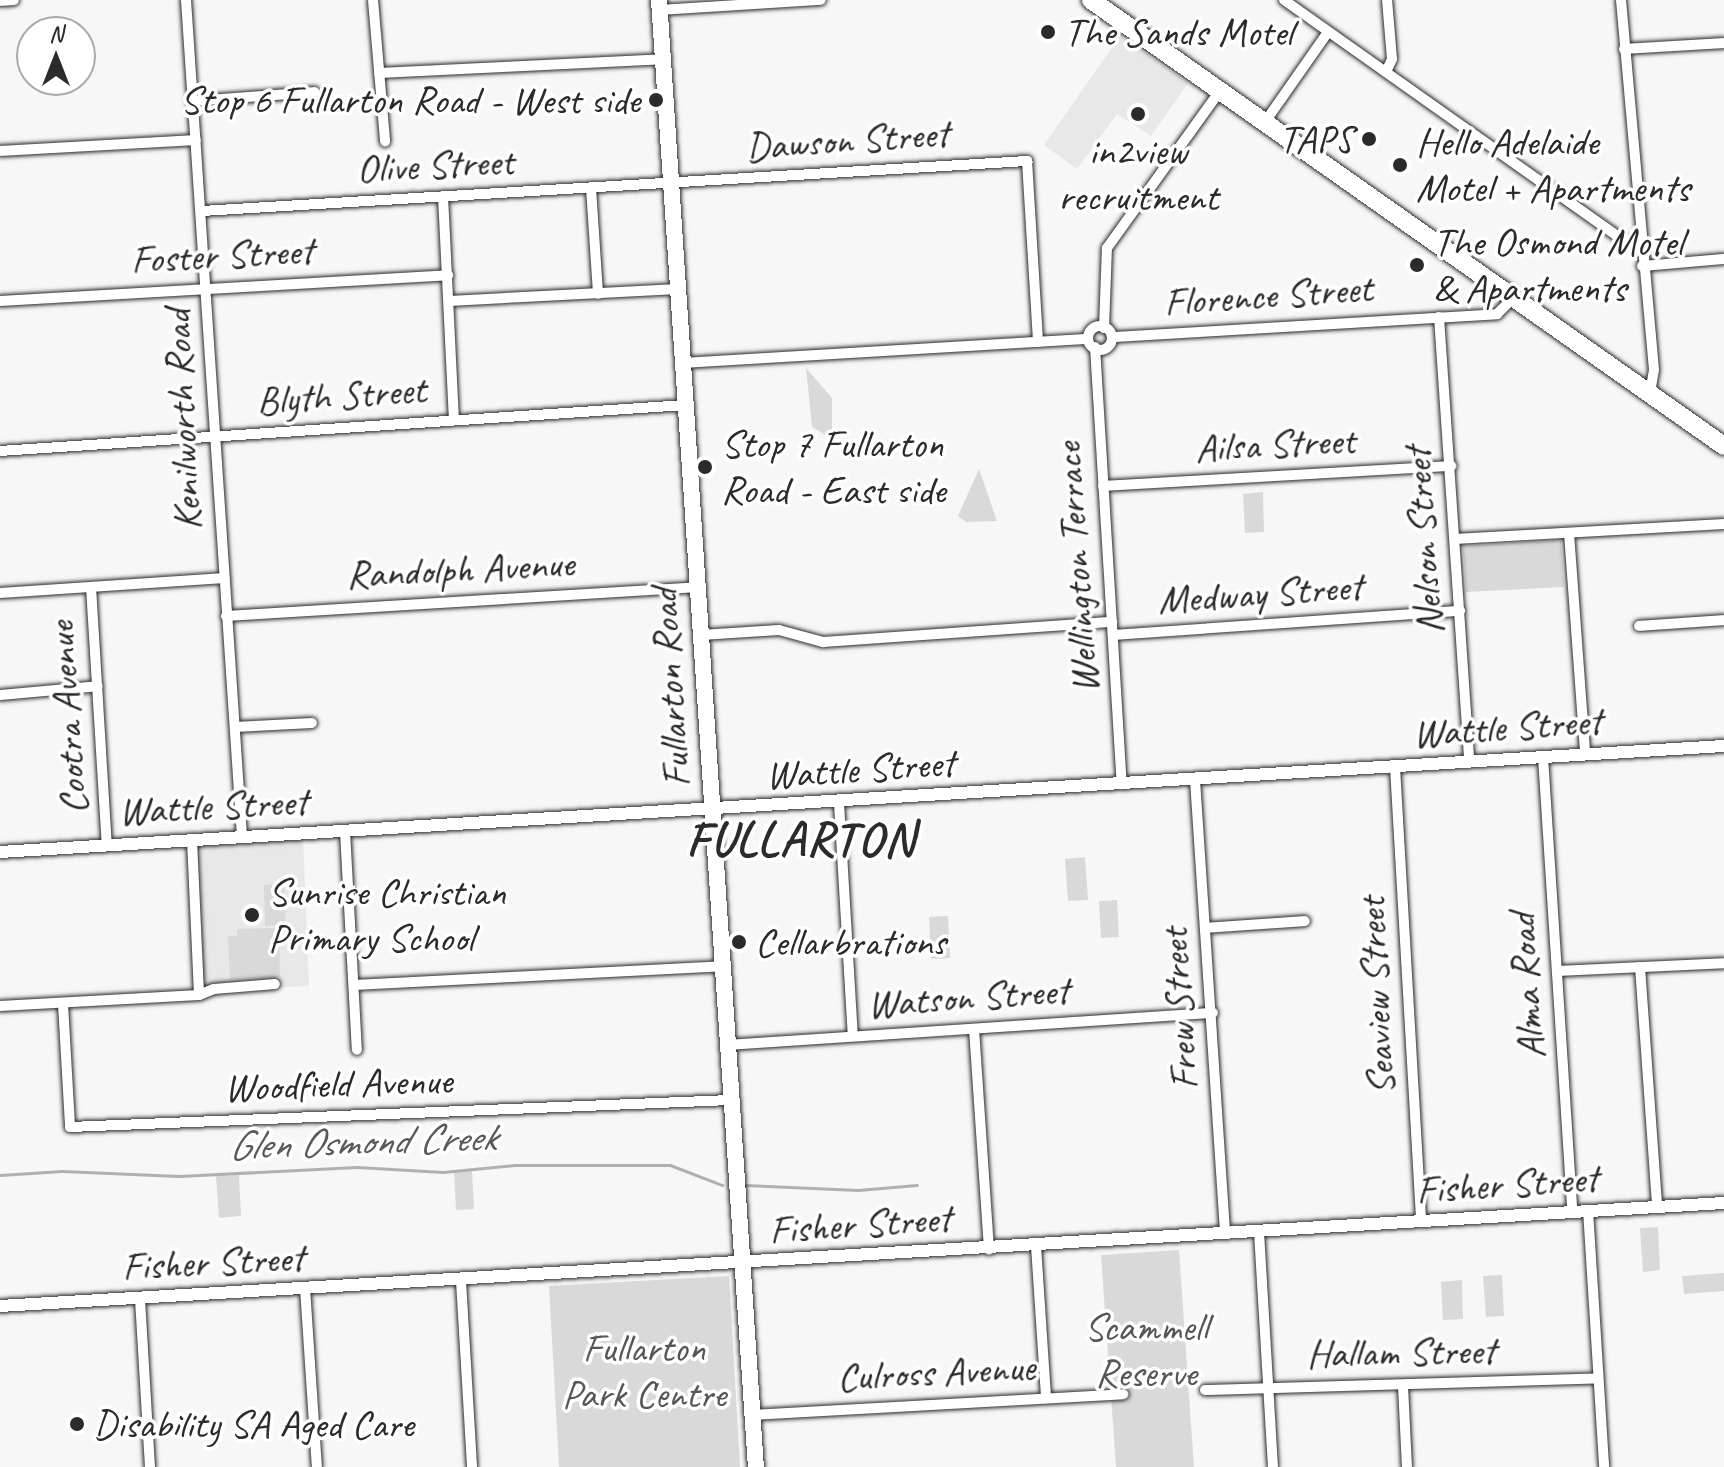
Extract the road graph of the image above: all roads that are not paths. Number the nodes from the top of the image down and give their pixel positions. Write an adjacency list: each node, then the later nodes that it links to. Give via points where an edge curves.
1 (14, 0): 9 (street)
2 (186, 0): 19 (street, Kenilworth Road)
3 (373, 0): 16 (street)
4 (821, 0): 10 (street)
5 (1091, 0): 17 (highway)
6 (1284, 0): 11 (street)
7 (1387, 0): 15 (street, via 1392,59)
8 (1621, 0): 13 (street)
9 (0, 1)
10 (660, 5): 14 (main road, Fullarton Road)
11 (1328, 32): 15 (street); 20 (street)
12 (1724, 43): 13 (street)
13 (1624, 49): 28 (street)
14 (663, 59): 16 (street); 24 (main road, Fullarton Road)
15 (1386, 72): 28 (street, via 1626,242)
16 (379, 73): 22 (street)
17 (1220, 91): 20 (highway); 39 (street, via 1107,248)
18 (315, 92): 19 (street)
19 (193, 101): 21 (street, Kenilworth Road)
20 (1265, 122): 35 (highway)
21 (196, 140): 23 (street); 27 (street, Kenilworth Road)
22 (385, 141)
23 (0, 151)
24 (671, 184): 25 (street, Olive Street); 33 (main road, Fullarton Road); 42 (street, Dawson Street, via 1027,161)
25 (591, 188): 26 (street, Olive Street); 34 (street)
26 (443, 196): 27 (street, Olive Street); 31 (street)
27 (202, 211): 32 (street, Kenilworth Road)
28 (1640, 241): 30 (street)
29 (1724, 259): 30 (street)
30 (1642, 266): 45 (street, via 1654,376)
31 (448, 275): 32 (street, Foster Street); 37 (street)
32 (206, 288): 36 (street, Foster Street); 48 (street, Kenilworth Road)
33 (678, 289): 34 (street); 44 (main road, Fullarton Road)
34 (598, 294): 37 (street)
35 (1513, 298): 38 (street, Florence Street, via 1497,314); 45 (highway)
36 (0, 301)
37 (449, 301): 47 (street)
38 (1439, 317): 40 (street, Florence Street); 51 (street, Nelson Street)
39 (1104, 328): 40 (street); 41 (street)
40 (1115, 337): 43 (street, via 1112,343)
41 (1084, 339): 42 (street); 43 (street)
42 (1038, 342): 44 (street)
43 (1095, 347): 52 (street, Wellington Terrace)
44 (683, 363): 46 (main road, Fullarton Road)
45 (1650, 392): 49 (highway)
46 (686, 405): 47 (street, Blyth Street); 58 (main road, Fullarton Road)
47 (454, 419): 48 (street, Blyth Street)
48 (215, 435): 50 (street, Blyth Street); 56 (street, Kenilworth Road)
49 (1724, 446)
50 (0, 451)
51 (1451, 466): 52 (street, Ailsa Street); 55 (street, Nelson Street)
52 (1103, 486): 63 (street, Wellington Terrace)
53 (1724, 524): 54 (street)
54 (1569, 533): 55 (street); 72 (street)
55 (1455, 539): 60 (street, Nelson Street)
56 (224, 578): 57 (street); 61 (street, Kenilworth Road)
57 (91, 587): 59 (street); 67 (street, Cootra Avenue)
58 (698, 587): 61 (street, Randolph Avenue); 65 (main road, Fullarton Road)
59 (0, 593)
60 (1460, 611): 66 (street, Medway Street); 74 (street, Nelson Street)
61 (226, 616): 70 (street, Kenilworth Road)
62 (1724, 620): 64 (street)
63 (1112, 622): 65 (street, via 823,642 779,630); 66 (street, Wellington Terrace)
64 (1639, 626)
65 (701, 635): 79 (main road, Fullarton Road)
66 (1113, 635): 77 (street, Wellington Terrace)
67 (98, 686): 68 (street); 83 (street, Cootra Avenue)
68 (0, 695)
69 (312, 723): 70 (street)
70 (235, 727): 81 (street, Kenilworth Road)
71 (1724, 746): 72 (street, Wattle Street)
72 (1585, 753): 73 (street, Wattle Street)
73 (1543, 757): 74 (street, Wattle Street); 90 (street, Alma Road)
74 (1469, 762): 75 (street, Wattle Street)
75 (1395, 767): 76 (street, Wattle Street); 106 (street, Seaview Street)
76 (1195, 780): 77 (street, Wattle Street); 86 (street, Frew Street)
77 (1122, 784): 78 (street, Wattle Street)
78 (839, 803): 79 (street, Wattle Street); 98 (street)
79 (712, 811): 80 (street, Wattle Street); 88 (main road, Fullarton Road)
80 (345, 831): 81 (street, Wattle Street); 92 (street)
81 (242, 837): 82 (street, Wattle Street)
82 (192, 840): 83 (street, Wattle Street); 93 (street)
83 (107, 845): 84 (street, Wattle Street)
84 (0, 852)
85 (1305, 921): 86 (street)
86 (1205, 928): 96 (street, Frew Street)
87 (1724, 963): 89 (street)
88 (723, 966): 92 (street); 99 (main road, Fullarton Road)
89 (1640, 967): 90 (street); 103 (street)
90 (1557, 971): 105 (street, Alma Road)
91 (275, 984): 93 (street)
92 (354, 985): 100 (street)
93 (199, 995): 94 (street)
94 (63, 1004): 95 (street); 101 (street, Woodfield Avenue, via 70,1127)
95 (0, 1006)
96 (1213, 1013): 97 (street, Watson Street); 108 (street, Frew Street)
97 (974, 1029): 98 (street, Watson Street); 110 (street)
98 (853, 1036): 99 (street, Watson Street)
99 (728, 1045): 101 (main road, Fullarton Road)
100 (357, 1050)
101 (731, 1100): 111 (main road, Fullarton Road)
102 (1724, 1203): 103 (street, Fisher Street)
103 (1657, 1207): 104 (street, Fisher Street)
104 (1588, 1210): 105 (street, Fisher Street); 116 (street)
105 (1572, 1211): 106 (street, Fisher Street)
106 (1421, 1222): 107 (street, Fisher Street)
107 (1259, 1232): 108 (street, Fisher Street); 117 (street)
108 (1225, 1234): 109 (street, Fisher Street)
109 (1036, 1246): 110 (street, Fisher Street); 121 (street)
110 (989, 1249): 111 (street, Fisher Street)
111 (742, 1264): 112 (street, Fisher Street); 122 (main road, Fullarton Road)
112 (461, 1281): 113 (street, Fisher Street); 125 (street)
113 (305, 1288): 114 (street, Fisher Street); 124 (street)
114 (140, 1299): 115 (street, Fisher Street); 123 (street)
115 (0, 1306)
116 (1598, 1378): 118 (street, Hallam Street); 129 (street)
117 (1269, 1386): 118 (street, Hallam Street); 119 (street, Hallam Street); 127 (street)
118 (1403, 1386): 128 (street)
119 (1205, 1390)
120 (1123, 1394): 121 (street, Culross Avenue)
121 (1046, 1397): 122 (street, Culross Avenue)
122 (752, 1415): 126 (main road, Fullarton Road)
123 (150, 1467)
124 (317, 1467)
125 (472, 1467)
126 (756, 1467)
127 (1273, 1467)
128 (1407, 1467)
129 (1604, 1467)

